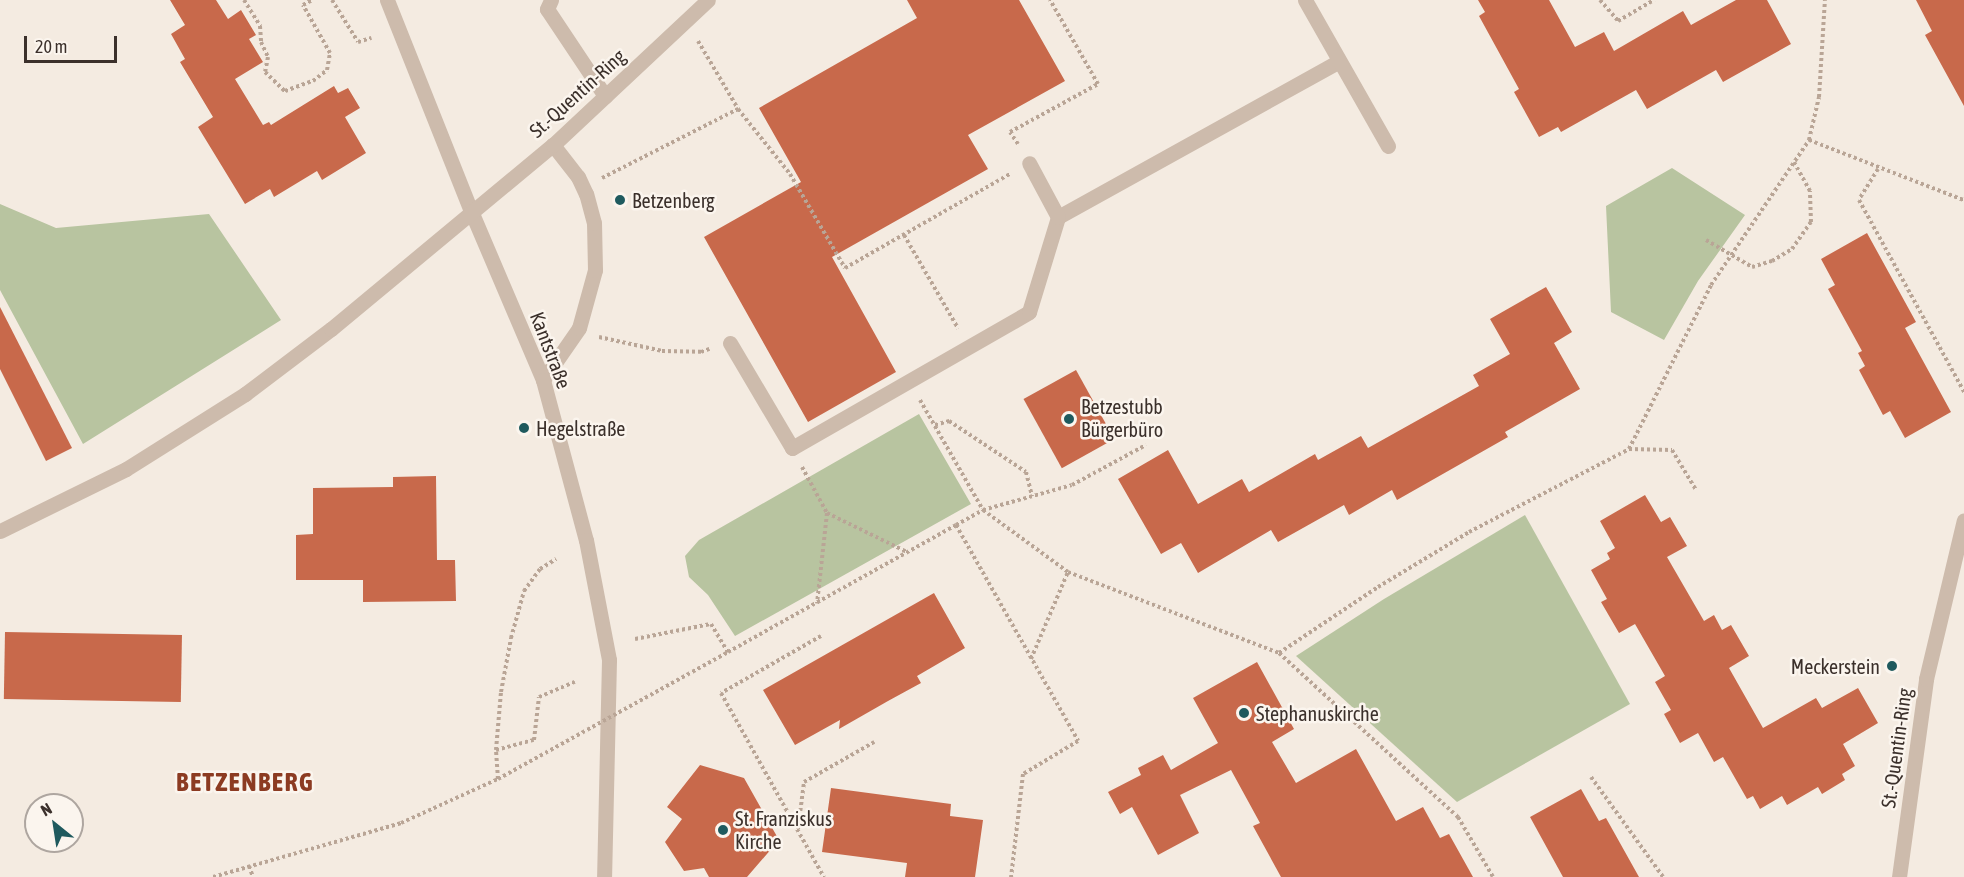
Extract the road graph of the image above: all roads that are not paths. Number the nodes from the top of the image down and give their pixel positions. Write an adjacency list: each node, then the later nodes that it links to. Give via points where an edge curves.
1 (387, 0): 10 (street, Kantstraße)
2 (551, 0): 6 (street, via 547,9)
3 (708, 0): 6 (street, St.-Quentin-Ring)
4 (1305, 0): 5 (street)
5 (1339, 61): 8 (street); 11 (street)
6 (606, 96): 7 (street, St.-Quentin-Ring)
7 (553, 145): 10 (street, St.-Quentin-Ring); 13 (street, via 586,194 594,223 595,270 579,328)
8 (1388, 146)
9 (1029, 163): 11 (street)
10 (471, 211): 13 (street, Kantstraße); 15 (street, via 393,280 245,394 126,469)
11 (1058, 217): 12 (street, via 1029,312 792,448)
12 (730, 343)
13 (543, 380): 16 (street, Kantstraße, via 586,540 609,660)
14 (1964, 520): 17 (street, St.-Quentin-Ring, via 1926,679)
15 (0, 531)
16 (604, 877)
17 (1899, 877)

